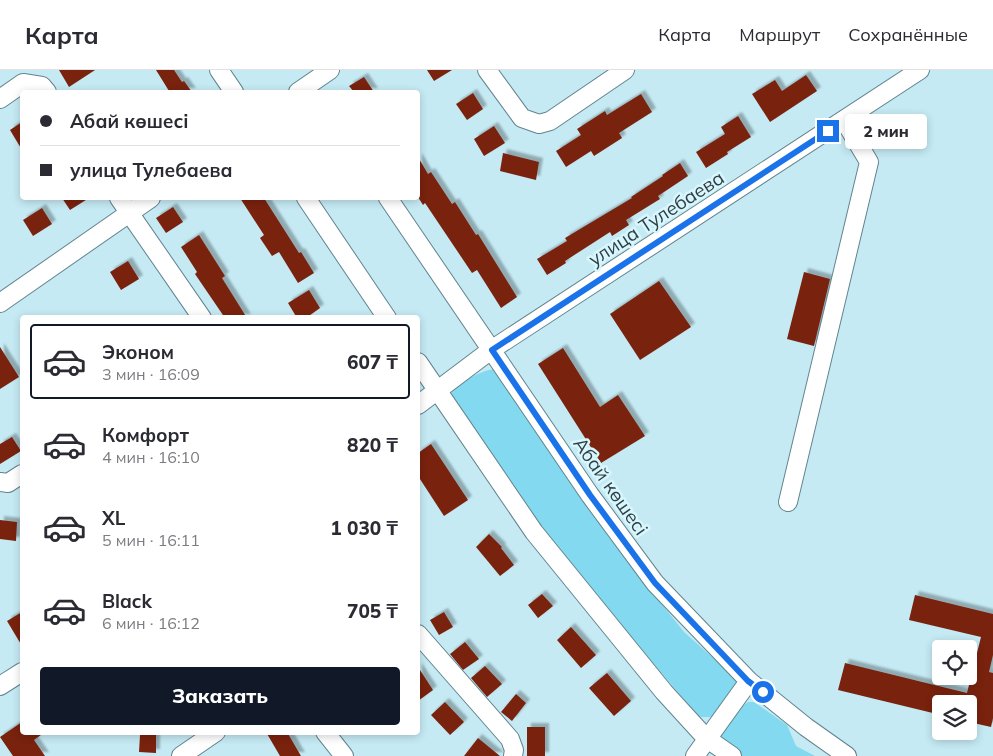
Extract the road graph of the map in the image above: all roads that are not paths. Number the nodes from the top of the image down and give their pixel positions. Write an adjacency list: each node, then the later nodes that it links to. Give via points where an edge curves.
1 (219, 70): 8 (street)
2 (330, 70): 6 (street)
3 (487, 70): 4 (street, via 522,118 539,124 550,121)
4 (625, 70)
5 (916, 71): 10 (street, улица Тулебаева)
6 (306, 85)
7 (45, 90): 9 (street, via 42,86 22,83)
8 (233, 90)
9 (0, 99)
10 (844, 120): 19 (street, улица Тулебаева); 25 (street, via 869,162)
11 (120, 200): 15 (street)
12 (148, 200): 15 (street)
13 (307, 200): 18 (street)
14 (389, 200): 19 (street, Абай көшесі)
15 (129, 213): 16 (street); 17 (street)
16 (0, 302)
17 (200, 315)
18 (385, 315)
19 (492, 350): 21 (street, улица Тулебаева); 28 (street, Абай көшесі, via 590,495 655,583)
20 (420, 365): 21 (street)
21 (437, 391): 22 (street, улица Тулебаева); 32 (street, via 534,532 664,692)
22 (420, 404)
23 (20, 475): 24 (street, via 8,483)
24 (0, 482)
25 (788, 502)
26 (420, 636): 35 (street, via 510,739)
27 (20, 673): 29 (street)
28 (748, 681): 32 (street); 38 (street, Абай көшесі)
29 (0, 686)
30 (212, 735): 33 (street)
31 (327, 735): 34 (street)
32 (706, 738): 36 (street); 37 (street)
33 (181, 756)
34 (344, 756)
35 (513, 756)
36 (695, 756)
37 (732, 756)
38 (847, 756)

